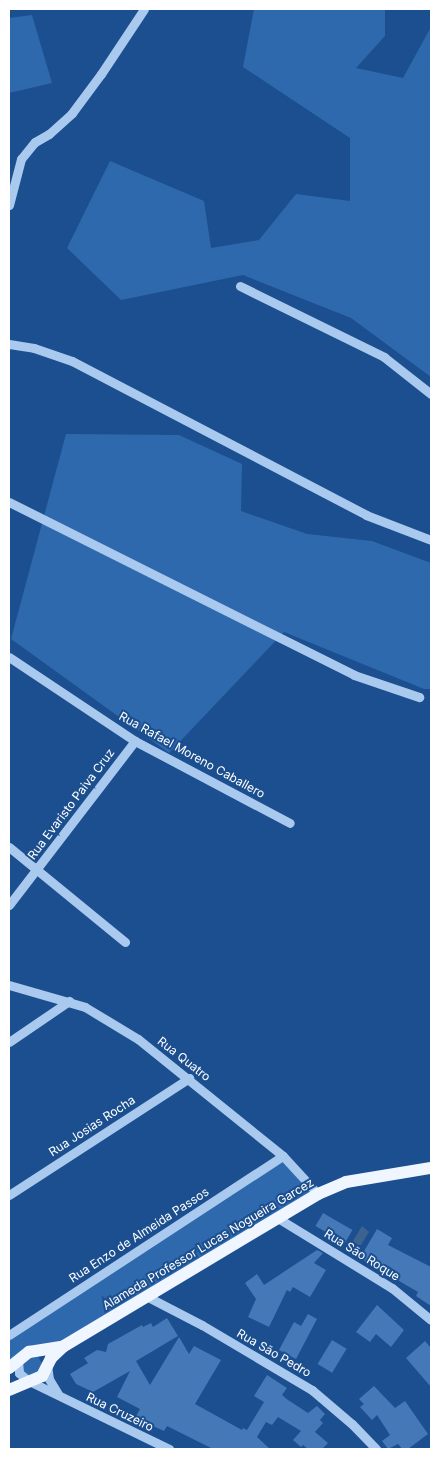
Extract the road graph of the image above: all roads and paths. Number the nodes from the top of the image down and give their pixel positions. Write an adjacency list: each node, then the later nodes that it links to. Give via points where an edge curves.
1 (144, 9): 2 (street, via 72,113 35,142 21,159)
2 (9, 205)
3 (240, 286): 5 (street, via 384,357)
4 (9, 344): 7 (street, via 34,348 72,361 366,515)
5 (431, 394)
6 (9, 502): 9 (street, via 354,675)
7 (431, 540)
8 (9, 657): 10 (street, Rua Rafael Moreno Caballero)
9 (419, 697)
10 (135, 741): 11 (street, Rua Rafael Moreno Caballero); 13 (street, Rua Evaristo Paiva Cruz)
11 (290, 824)
12 (9, 847): 13 (street)
13 (38, 869): 14 (street, Rua Evaristo Paiva Cruz); 15 (street)
14 (9, 905)
15 (125, 942)
16 (9, 985): 17 (street, Rua Quatro)
17 (70, 1001): 18 (street); 19 (street, Rua Quatro, via 99,1013)
18 (9, 1042)
19 (189, 1078): 20 (street, Rua Quatro); 23 (street, Rua Josias Rocha)
20 (283, 1156): 22 (street, Rua Quatro); 28 (street, Rua Enzo de Almeida Passos)
21 (431, 1168): 22 (main road, Alameda Professor Lucas Nogueira Garcez, via 346,1182)
22 (318, 1194): 24 (main road, Alameda Professor Lucas Nogueira Garcez)
23 (9, 1195)
24 (276, 1217): 25 (main road, Alameda Professor Lucas Nogueira Garcez); 26 (street, Rua São Roque, via 392,1288)
25 (146, 1296): 30 (main road, Alameda Professor Lucas Nogueira Garcez); 38 (street, Rua São Pedro, via 312,1390)
26 (431, 1320)
27 (9, 1324): 28 (street)
28 (22, 1327): 29 (street, Rua Enzo de Almeida Passos)
29 (9, 1335)
30 (64, 1346): 31 (main road, Alameda Professor Lucas Nogueira Garcez); 33 (main road, Alameda Professor Lucas Nogueira Garcez)
31 (33, 1352): 32 (main road, Alameda Professor Lucas Nogueira Garcez, via 24,1354); 33 (street, via 43,1356)
32 (13, 1364): 34 (street)
33 (47, 1366): 34 (main road, Alameda Professor Lucas Nogueira Garcez, via 42,1376); 36 (street, via 49,1379)
34 (29, 1381): 35 (main road, Alameda Professor Lucas Nogueira Garcez); 36 (street, Rua Cruzeiro)
35 (9, 1390)
36 (59, 1397): 37 (street, Rua Cruzeiro)
37 (169, 1449)
38 (376, 1449)

